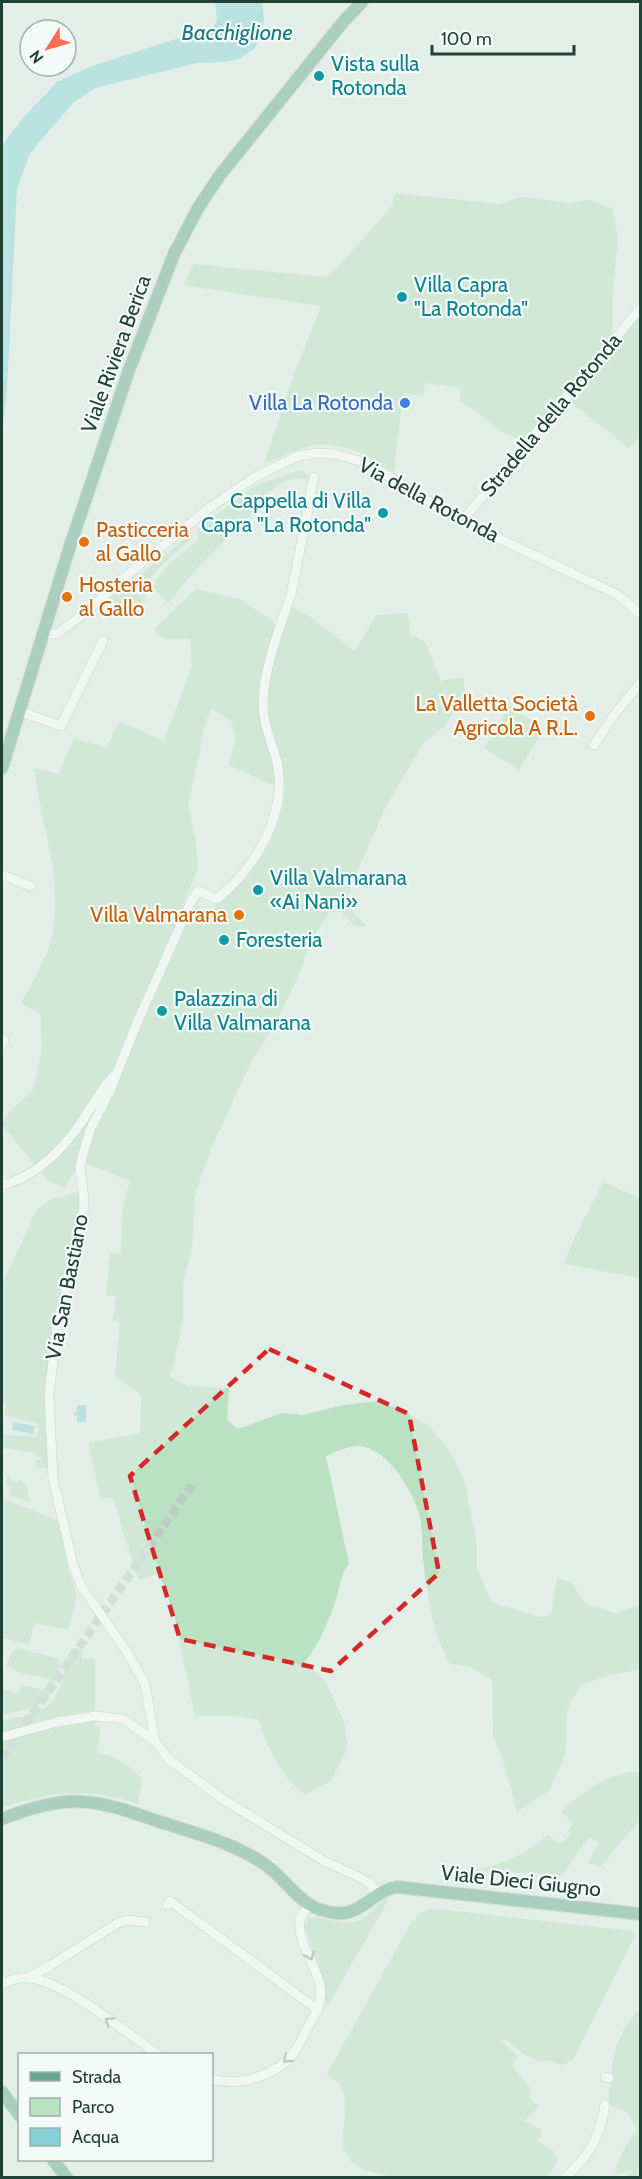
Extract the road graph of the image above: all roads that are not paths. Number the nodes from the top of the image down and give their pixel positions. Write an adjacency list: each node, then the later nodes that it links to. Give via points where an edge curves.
1 (362, 2): 6 (main road, Viale Riviera Berica, via 220,175 174,254 129,370)
2 (640, 309): 4 (street, Stradella della Rotonda)
3 (314, 477): 16 (street, via 290,596 267,666 263,707 277,762 278,810 256,855 232,887 217,899 198,891)
4 (462, 521): 5 (street, Via della Rotonda, via 478,533 618,595); 6 (street, Via della Rotonda, via 360,461 335,454 298,456 255,477 209,508 86,612 57,634)
5 (640, 614)
6 (44, 634): 9 (main road, Viale Riviera Berica)
7 (103, 641): 9 (street, via 61,726)
8 (640, 683): 10 (street)
9 (19, 711): 11 (main road, Viale Riviera Berica)
10 (594, 745)
11 (2, 768)
12 (2, 875): 13 (street)
13 (31, 886)
14 (2, 1039): 15 (street)
15 (2, 1045)
16 (118, 1069): 17 (street, via 62,1148 19,1181); 19 (street, Via San Bastiano, via 90,1130 80,1167 84,1200 81,1238 58,1318 51,1370 51,1456 76,1575 144,1684)
17 (2, 1185)
18 (2, 1737): 19 (street, via 96,1716 123,1719)
19 (155, 1741): 21 (street, via 168,1759 224,1800 324,1861 369,1883)
20 (2, 1819): 23 (main road, via 60,1803 106,1804 247,1853 280,1876)
21 (378, 1893): 23 (main road, via 363,1906 345,1913); 24 (main road, Viale Dieci Giugno, via 397,1887)
22 (167, 1905): 28 (street, via 170,1901)
23 (309, 1905): 28 (street, one-way to 28, via 299,1930 321,1992)
24 (640, 1914)
25 (145, 1922): 26 (street, via 118,1923)
26 (28, 1978): 27 (street); 29 (street, one-way to 26, via 63,1988)
27 (2, 1984)
28 (318, 2010): 30 (street, one-way to 30, via 296,2050 278,2067 256,2078 227,2084)
29 (154, 2053)
30 (213, 2079)
31 (2, 2092): 33 (main road)
32 (605, 2105): 36 (street, via 596,2140)
33 (18, 2112)
34 (54, 2161): 35 (main road)
35 (67, 2178)
36 (566, 2178)

